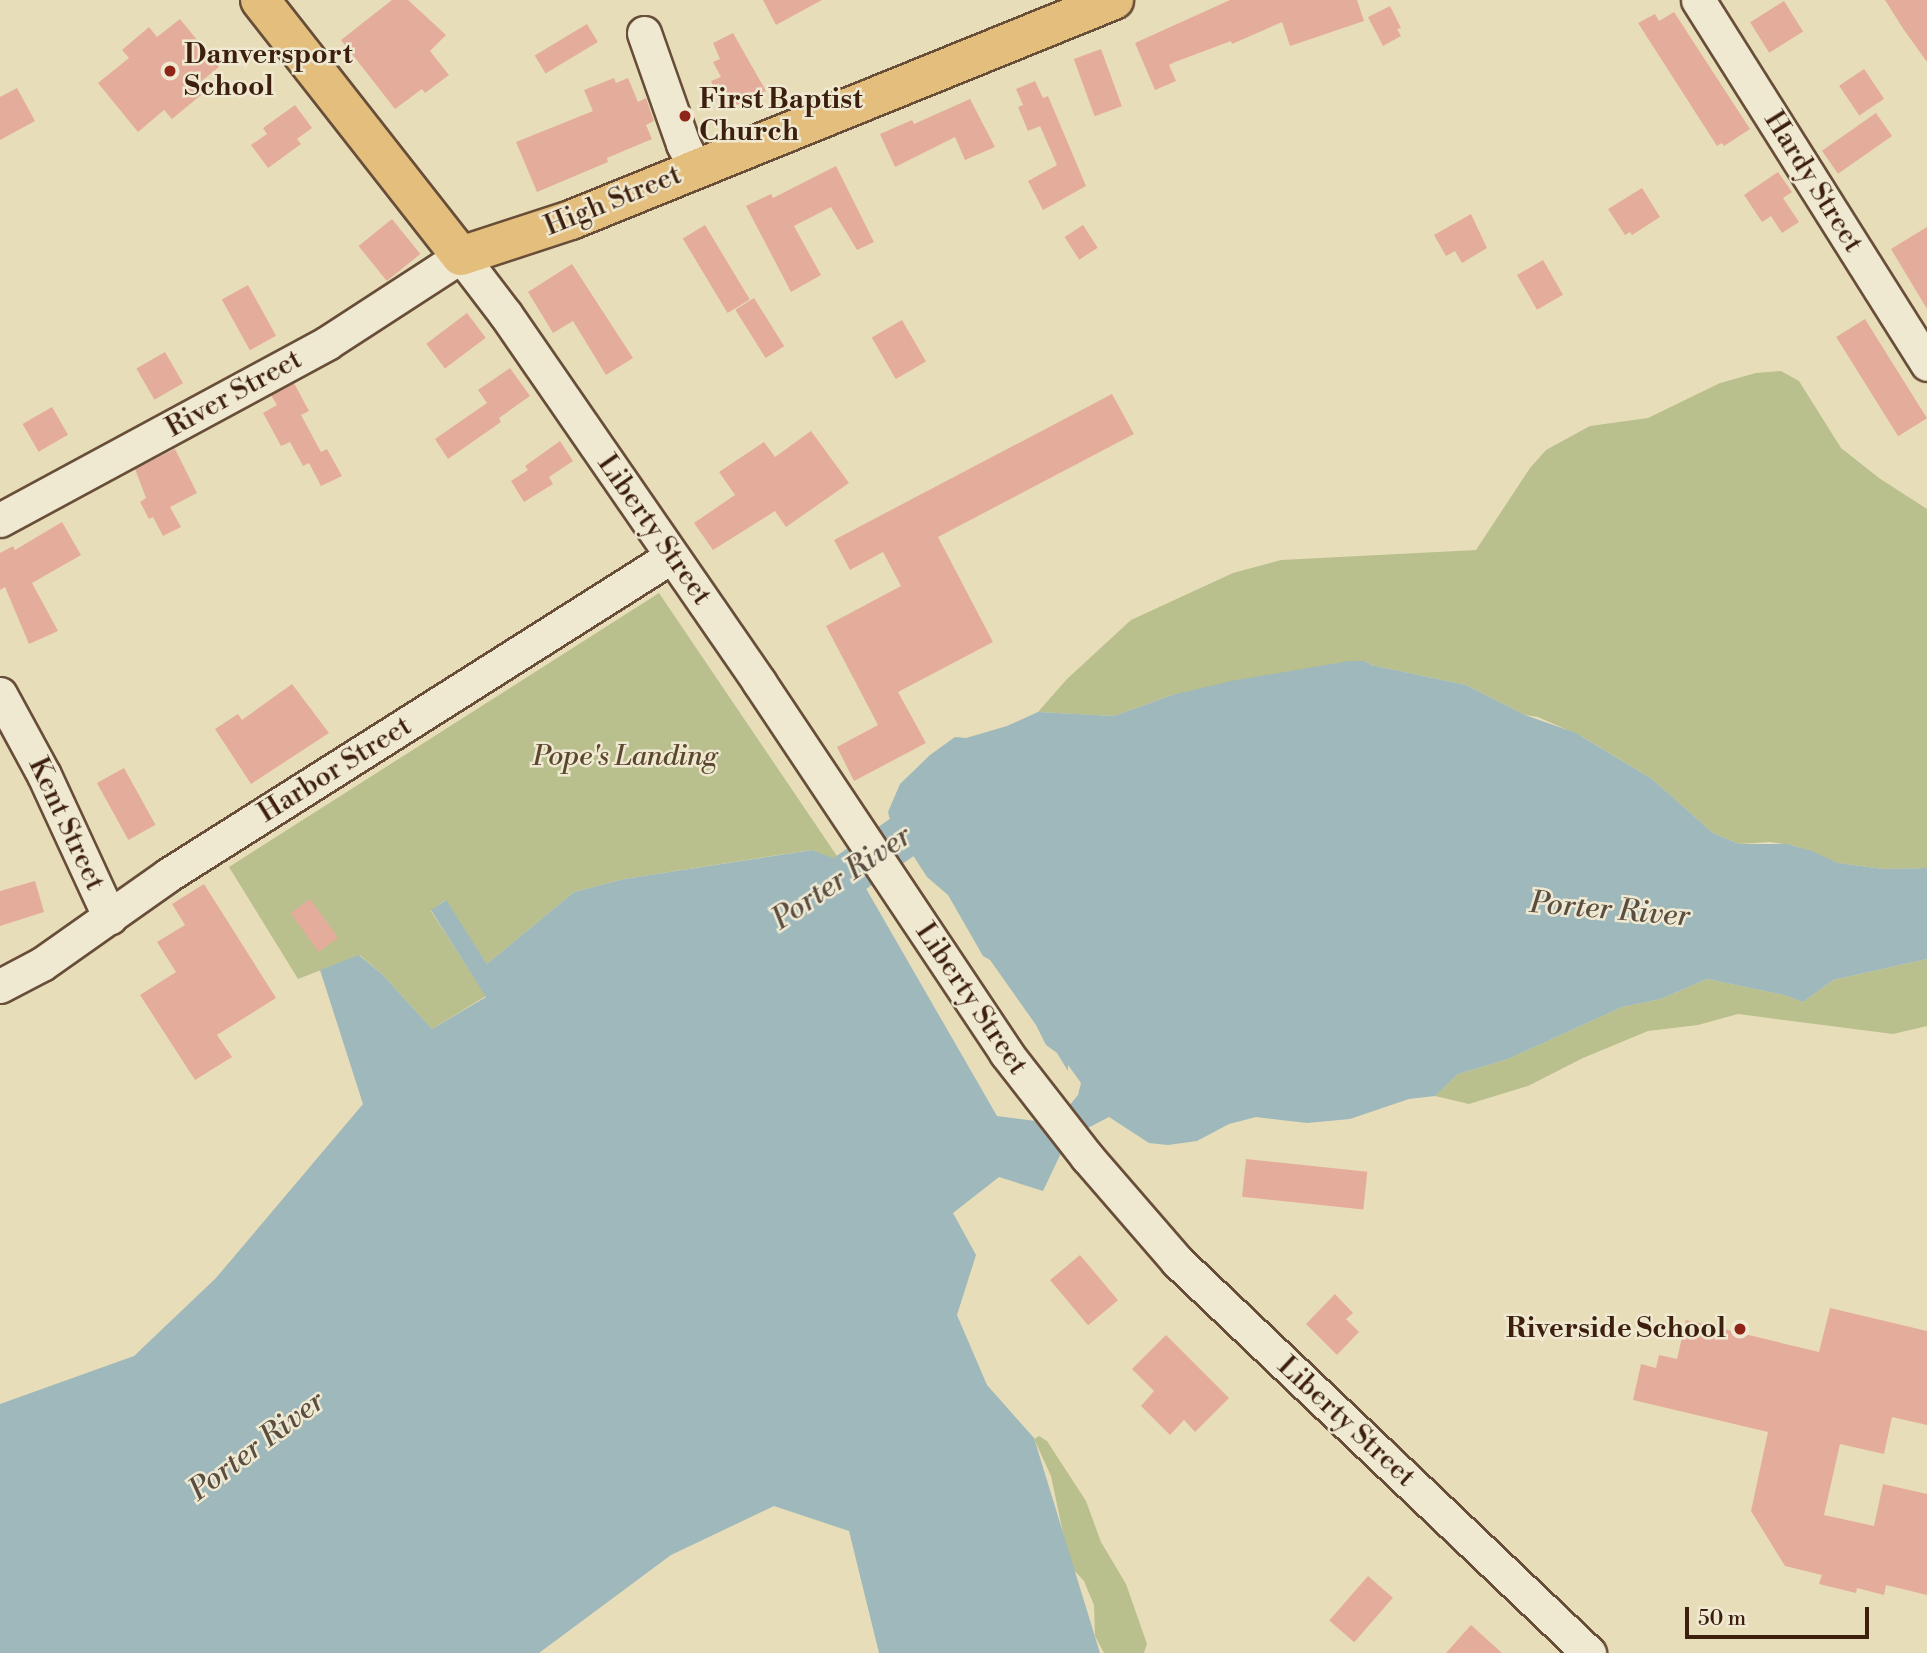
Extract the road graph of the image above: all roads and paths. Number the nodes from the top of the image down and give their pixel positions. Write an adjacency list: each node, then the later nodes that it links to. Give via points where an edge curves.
1 (260, 0): 6 (main road)
2 (1698, 0): 7 (street, Hardy Street)
3 (1111, 1): 5 (main road, High Street)
4 (644, 33): 5 (street)
5 (696, 169): 6 (main road, High Street, via 571,220)
6 (461, 256): 8 (street, River Street, via 327,343); 9 (street, Liberty Street)
7 (1927, 364)
8 (0, 520)
9 (671, 556): 11 (street, Harbor Street, via 168,875); 13 (street, Liberty Street, via 1006,1053 1087,1157 1177,1261)
10 (0, 694): 11 (street, Kent Street, via 44,775)
11 (110, 918): 12 (street, Harbor Street)
12 (0, 986)
13 (1589, 1653)

